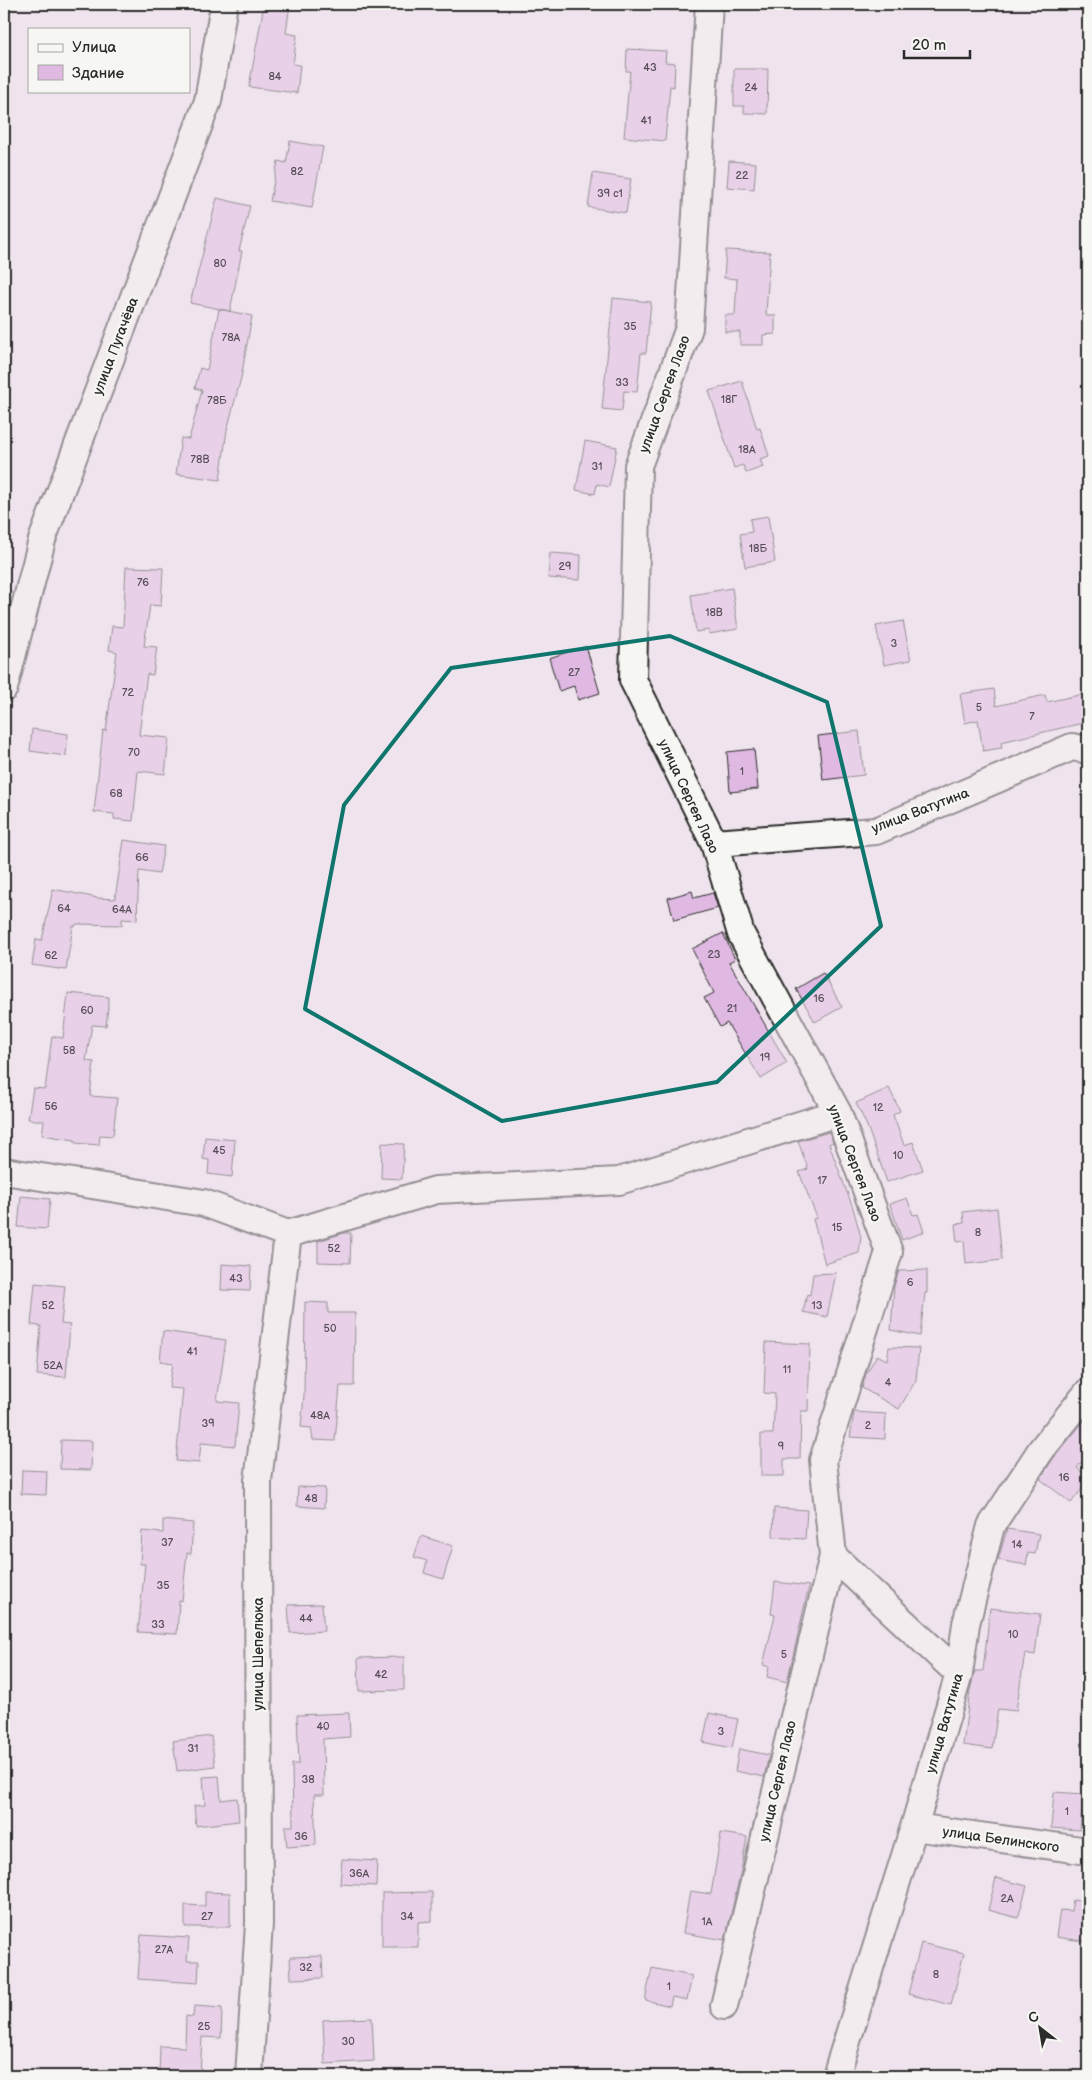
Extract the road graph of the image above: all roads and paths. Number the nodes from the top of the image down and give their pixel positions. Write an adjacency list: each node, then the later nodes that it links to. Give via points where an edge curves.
1 (224, 4): 3 (street, улица Пугачёва, via 208,100 42,540)
2 (709, 4): 5 (street, улица Сергея Лазо, via 688,328 638,466 633,680)
3 (4, 688)
4 (1088, 750): 5 (street, улица Ватутина, via 1072,747 876,831)
5 (714, 842): 6 (street, улица Сергея Лазо, via 741,934)
6 (838, 1113): 8 (street, via 619,1181 436,1190); 10 (street, улица Сергея Лазо, via 889,1252 823,1460)
7 (4, 1171): 8 (street, via 204,1203)
8 (288, 1234): 15 (street, улица Шепелюка, via 258,1481 259,1924)
9 (1088, 1392): 11 (street, улица Ватутина, via 1041,1450 991,1526 966,1624)
10 (832, 1556): 11 (street); 14 (street, улица Сергея Лазо)
11 (959, 1674): 12 (street, улица Ватутина)
12 (914, 1827): 13 (street, улица Белинского); 16 (street, улица Ватутина)
13 (1088, 1851)
14 (724, 2006)
15 (248, 2076)
16 (836, 2076)

